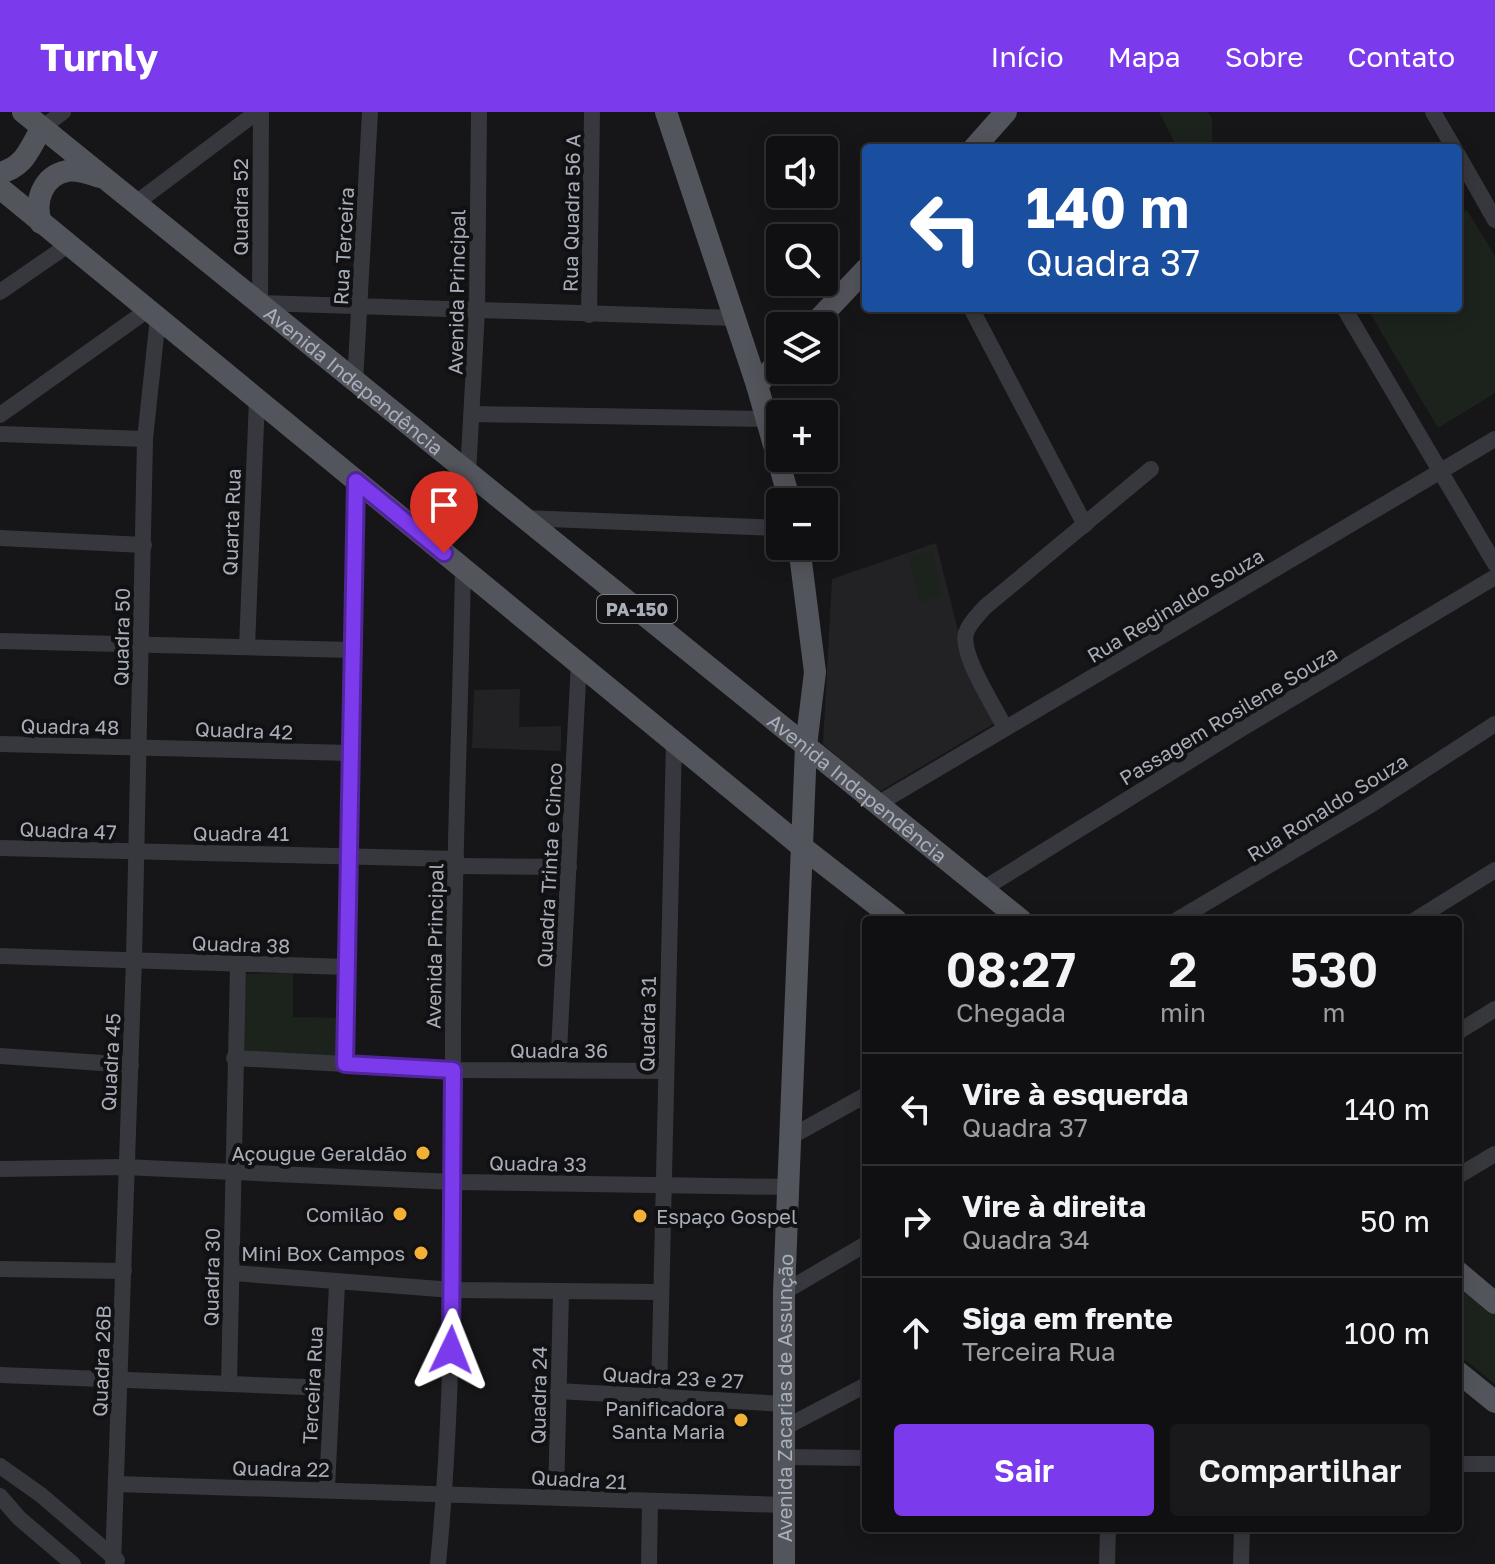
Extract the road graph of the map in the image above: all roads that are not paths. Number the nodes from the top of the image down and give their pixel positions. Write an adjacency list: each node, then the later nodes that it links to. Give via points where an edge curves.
1 (23, 112): 10 (main road, Avenida Independência / PA-150)
2 (63, 112): 10 (street)
3 (259, 112): 17 (street); 23 (street, Quadra 52)
4 (370, 112): 24 (street, Rua Terceira)
5 (479, 112): 25 (street, Avenida Principal)
6 (592, 112): 30 (street, Rua Quadra 56 A)
7 (666, 112): 31 (main road)
8 (1006, 112): 11 (main road)
9 (1433, 112): 12 (street)
10 (42, 128): 14 (main road, via 27,157); 15 (main road, Avenida Independência / PA-150)
11 (978, 144)
12 (1452, 144)
13 (1462, 162): 18 (street)
14 (0, 173)
15 (105, 178): 17 (main road, Avenida Independência / PA-150); 19 (main road, via 76,171 54,177 39,197)
16 (0, 188): 19 (main road)
17 (136, 203): 23 (main road, Avenida Independência / PA-150)
18 (1495, 220)
19 (41, 223): 20 (main road)
20 (68, 245): 22 (street); 29 (main road)
21 (862, 273): 26 (main road)
22 (0, 292)
23 (260, 303): 24 (street); 33 (main road, Avenida Independência / PA-150)
24 (360, 308): 25 (street); 33 (street, Rua Terceira)
25 (477, 311): 30 (street); 37 (street, Avenida Principal)
26 (825, 312)
27 (973, 312): 48 (street)
28 (1346, 312): 44 (street)
29 (153, 313): 35 (main road); 38 (street); 41 (street, Quadra 50)
30 (589, 315): 31 (street)
31 (735, 318): 34 (main road)
32 (766, 375): 34 (main road)
33 (355, 383): 45 (main road, Avenida Independência / PA-150)
34 (757, 385): 36 (main road)
35 (257, 399): 46 (main road); 58 (street, Quarta Rua)
36 (766, 413)
37 (473, 414): 39 (street); 45 (street, Avenida Principal)
38 (0, 415)
39 (766, 419)
40 (0, 434): 41 (street)
41 (145, 439): 51 (street, Quadra 50)
42 (1495, 439): 44 (street, Rua Reginaldo Souza)
43 (1151, 469): 48 (street)
44 (1441, 472): 53 (street); 62 (street, Rua Reginaldo Souza)
45 (468, 473): 47 (main road, Avenida Independência / PA-150)
46 (356, 481): 54 (main road); 59 (street)
47 (521, 518): 49 (street); 65 (main road, Avenida Independência / PA-150)
48 (1085, 525): 62 (street, via 985,607 966,633 968,655)
49 (766, 527)
50 (0, 538): 51 (street)
51 (144, 545): 57 (street, Quadra 50)
52 (801, 560): 65 (main road, Avenida Zacarias de Assunção, via 815,672)
53 (1495, 564)
54 (463, 569): 60 (main road); 73 (street, Avenida Principal)
55 (1495, 577): 76 (street, Passagem Rosilene Souza)
56 (0, 641): 57 (street)
57 (141, 644): 58 (street); 66 (street, Quadra 50)
58 (247, 647): 59 (street)
59 (351, 650): 67 (street)
60 (579, 661): 63 (main road); 74 (street, Quadra Trinta e Cinco)
61 (1495, 724): 79 (street, Rua Ronaldo Souza)
62 (1005, 728): 68 (street, Rua Reginaldo Souza)
63 (674, 741): 69 (main road); 93 (street, Quadra 31)
64 (0, 744): 66 (street, Quadra 48)
65 (806, 746): 68 (main road, Avenida Independência / PA-150); 69 (main road, Avenida Zacarias de Assunção)
66 (138, 747): 67 (street, Quadra 42); 71 (street, Quadra 50)
67 (349, 753): 72 (street)
68 (876, 805): 76 (main road, Avenida Independência / PA-150)
69 (802, 847): 77 (main road); 95 (main road, Avenida Zacarias de Assunção)
70 (0, 848): 71 (street, Quadra 47)
71 (135, 852): 72 (street, Quadra 41); 82 (street, Quadra 50)
72 (346, 854): 73 (street, Quadra 41); 84 (street)
73 (455, 863): 74 (street); 91 (street, Avenida Principal)
74 (569, 867): 92 (street, Quadra Trinta e Cinco)
75 (1495, 870): 80 (street)
76 (983, 889): 78 (main road, Avenida Independência / PA-150)
77 (891, 916)
78 (1016, 916)
79 (1184, 916)
80 (1421, 916)
81 (0, 956): 82 (street, Quadra 38)
82 (134, 959): 83 (street, Quadra 38); 90 (street, Quadra 45)
83 (238, 966): 84 (street, Quadra 38); 88 (street)
84 (346, 967): 89 (street)
85 (1495, 1009): 86 (street)
86 (1462, 1030)
87 (0, 1056): 90 (street)
88 (234, 1058): 89 (street, Quadra 36); 99 (street)
89 (345, 1064): 91 (street, Quadra 36)
90 (131, 1065): 97 (street, Quadra 45)
91 (453, 1070): 92 (street, Quadra 36); 101 (street, Avenida Principal)
92 (558, 1070): 93 (street, Quadra 36)
93 (666, 1071): 102 (street, Quadra 31)
94 (862, 1097): 95 (street)
95 (792, 1136): 103 (main road, Avenida Zacarias de Assunção)
96 (1495, 1154): 100 (street)
97 (124, 1167): 98 (street, Quadra 33); 99 (street, Quadra 33); 106 (street, Quadra 26B)
98 (0, 1169)
99 (231, 1171): 101 (street, Quadra 33); 107 (street, Quadra 30)
100 (1462, 1174)
101 (454, 1182): 102 (street, Quadra 33); 110 (street, Avenida Principal)
102 (665, 1184): 103 (street); 111 (street, Quadra 31)
103 (789, 1187): 112 (main road, Avenida Zacarias de Assunção)
104 (862, 1246): 112 (street)
105 (0, 1269): 106 (street)
106 (124, 1271): 117 (street, Quadra 26B)
107 (233, 1273): 109 (street); 118 (street, Quadra 30)
108 (1462, 1275): 114 (main road)
109 (337, 1284): 110 (street); 120 (street, Terceira Rua)
110 (453, 1290): 113 (street); 133 (street, Avenida Principal)
111 (660, 1292): 113 (street); 122 (street, Quadra 31)
112 (784, 1292): 124 (main road, Avenida Zacarias de Assunção)
113 (561, 1294): 121 (street, Quadra 24)
114 (1495, 1303)
115 (0, 1375): 117 (street)
116 (1462, 1375): 123 (main road)
117 (120, 1382): 118 (street); 131 (street, Quadra 26B)
118 (229, 1384): 120 (street)
119 (862, 1387): 125 (street)
120 (330, 1388): 132 (street, Terceira Rua)
121 (558, 1391): 122 (street, Quadra 23 e 27); 135 (street, Quadra 24)
122 (659, 1395): 124 (street, Quadra 23 e 27)
123 (1495, 1402)
124 (785, 1404): 125 (main road, Avenida Zacarias de Assunção)
125 (784, 1428): 126 (main road, Avenida Zacarias de Assunção)
126 (785, 1457): 127 (street); 137 (main road, Avenida Zacarias de Assunção)
127 (862, 1458)
128 (1462, 1464): 129 (street)
129 (1495, 1464)
130 (0, 1466): 140 (street)
131 (116, 1484): 132 (street, Quadra 22); 140 (street, Quadra 26B)
132 (327, 1488): 133 (street, Quadra 22)
133 (445, 1495): 135 (street, Quadra 21); 142 (street, Avenida Principal)
134 (0, 1496): 141 (street)
135 (556, 1496): 136 (street, Quadra 21)
136 (650, 1502): 137 (street); 143 (street, Quadra 21)
137 (784, 1505): 144 (main road, Avenida Zacarias de Assunção)
138 (1108, 1532): 145 (street)
139 (1242, 1532): 146 (street)
140 (116, 1562)
141 (73, 1564)
142 (438, 1564)
143 (649, 1564)
144 (784, 1564)
145 (1107, 1564)
146 (1241, 1564)

